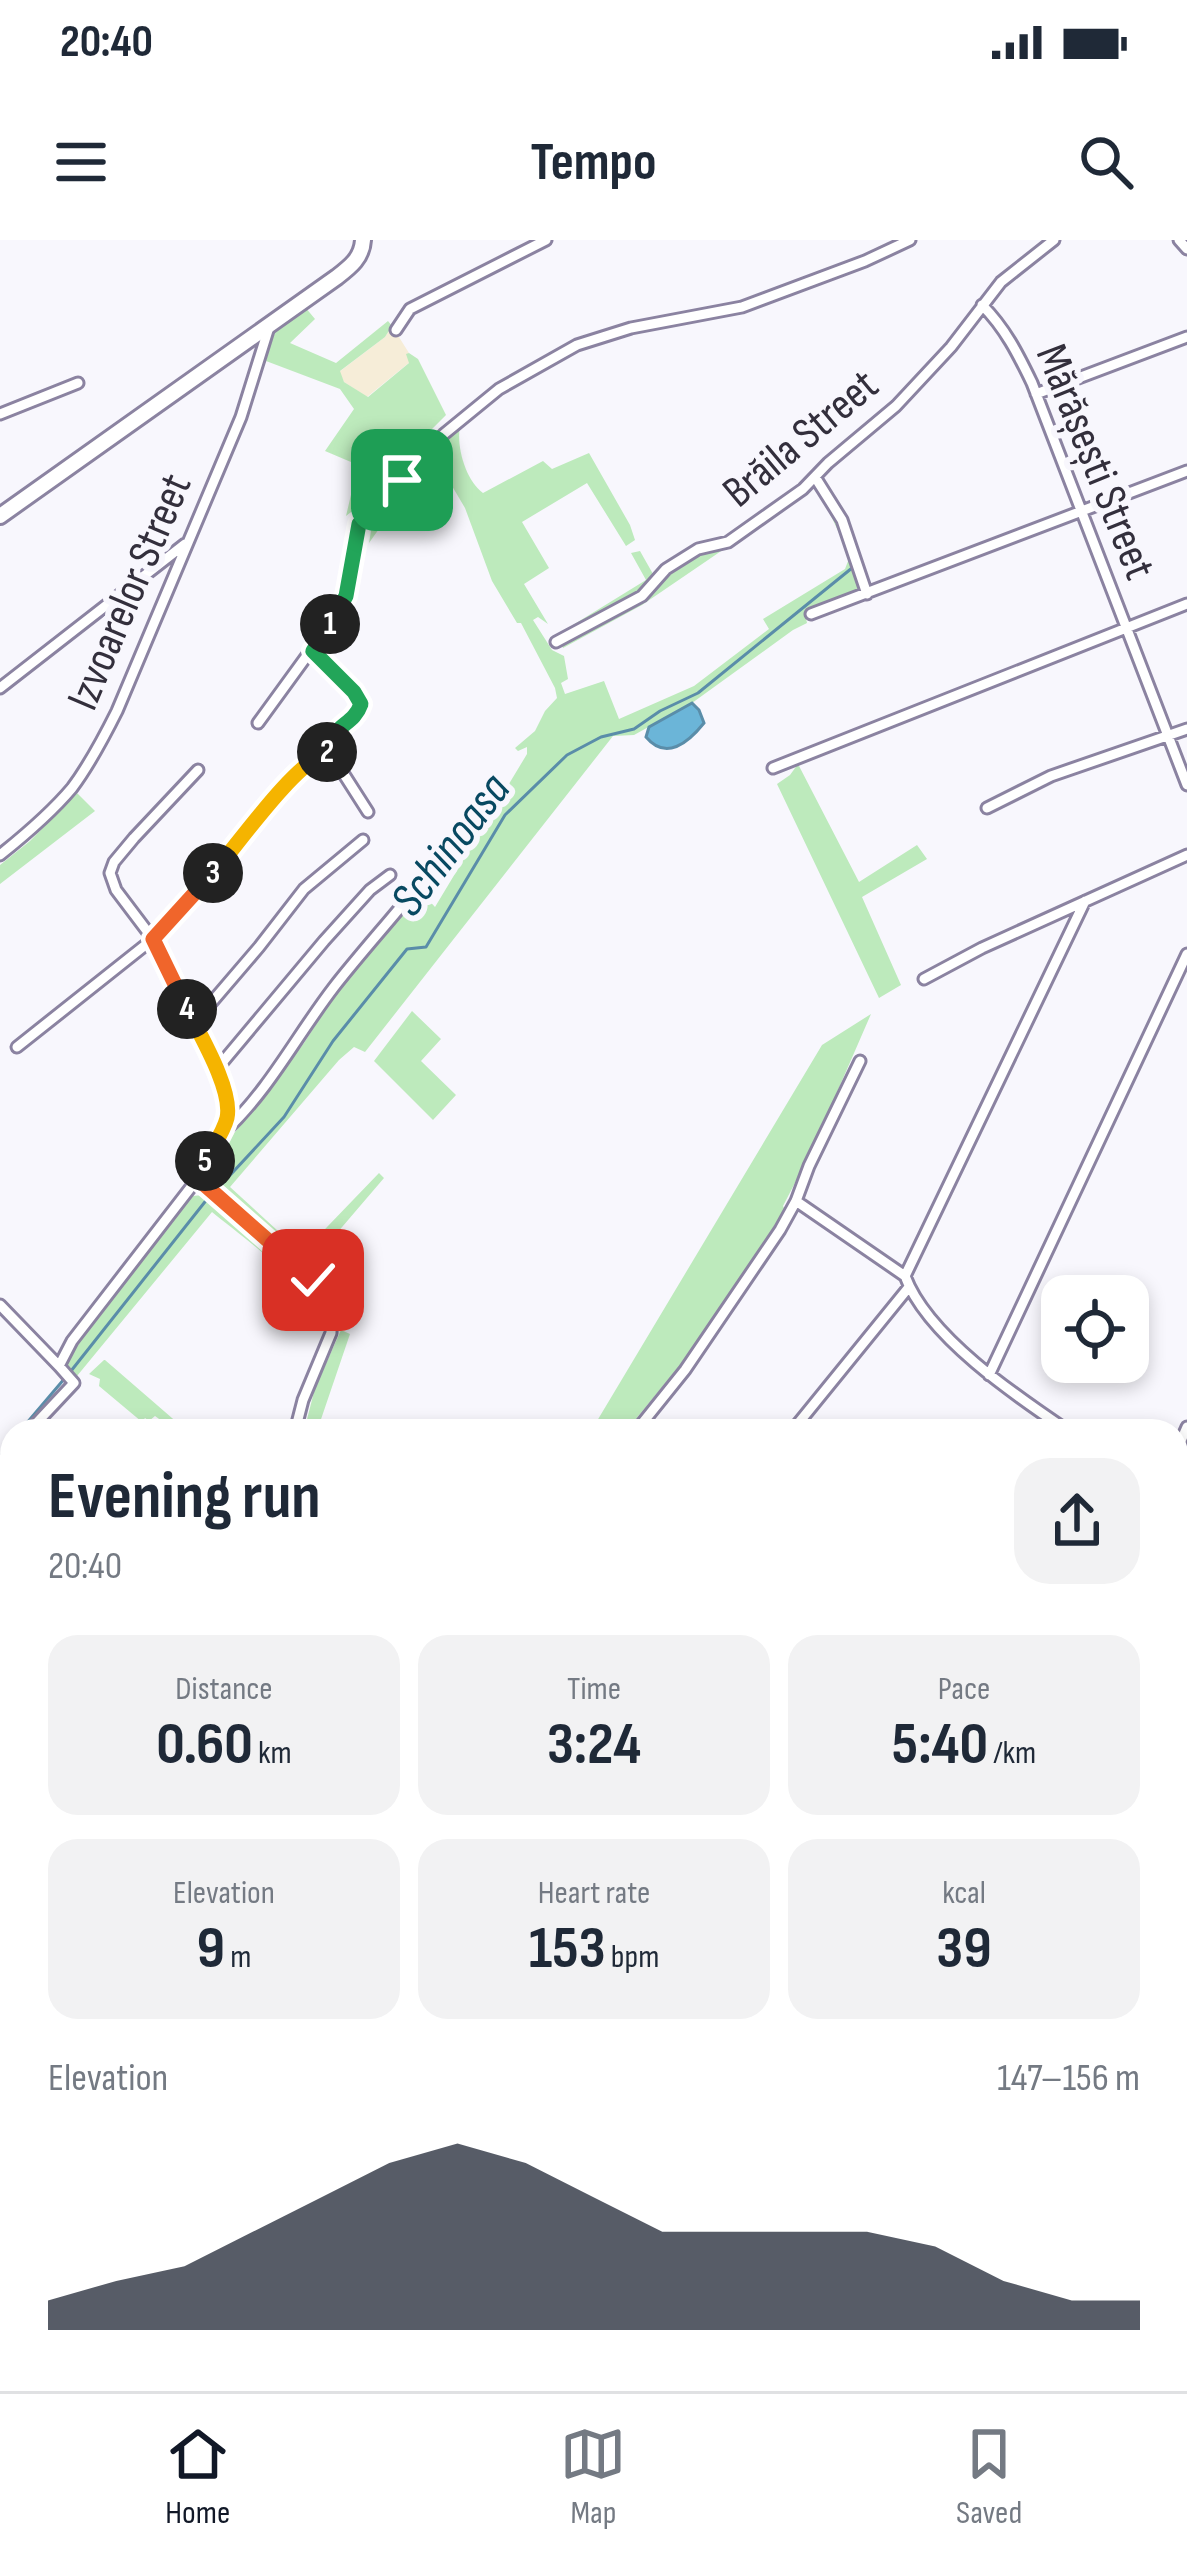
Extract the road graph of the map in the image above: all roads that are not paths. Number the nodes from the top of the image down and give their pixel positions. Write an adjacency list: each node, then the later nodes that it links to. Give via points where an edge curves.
1 (363, 240): 8 (street, via 353,264)
2 (546, 240): 9 (street, via 410,310)
3 (910, 240): 24 (street, via 742,307 577,345 499,389 359,524 346,596)
4 (1054, 240): 7 (street, Brăila Street)
5 (1179, 240): 6 (street)
6 (1187, 249)
7 (982, 305): 12 (street, Mărășești Street); 15 (street, Brăila Street, via 896,406)
8 (269, 324): 17 (street); 18 (street, Izvoarelor Street, via 242,417)
9 (396, 330)
10 (1187, 337): 12 (street)
11 (78, 383): 13 (street)
12 (1036, 394): 16 (street, Mărășești Street)
13 (0, 414)
14 (1187, 471): 16 (street)
15 (814, 477): 19 (street, via 842,520); 23 (street, Brăila Street, via 728,542 698,549 642,596)
16 (1081, 514): 19 (street); 22 (street, Mărășești Street)
17 (0, 517)
18 (190, 541): 25 (street); 36 (street, Izvoarelor Street, via 97,750 72,788)
19 (867, 594): 21 (street)
20 (1187, 604): 22 (street)
21 (811, 614)
22 (1127, 628): 28 (street, Mărășești Street); 30 (street)
23 (556, 642)
24 (313, 651): 26 (street); 29 (street, via 361,704)
25 (0, 688)
26 (258, 723)
27 (1187, 729): 28 (street)
28 (1166, 736): 32 (street, Mărășești Street); 33 (street)
29 (329, 751): 34 (street); 41 (street, via 277,795)
30 (773, 768)
31 (198, 770): 41 (street, via 110,873)
32 (1187, 785)
33 (987, 808)
34 (368, 812)
35 (362, 840): 44 (street, via 304,889)
36 (0, 855)
37 (1187, 855): 40 (street)
38 (390, 875): 47 (street)
39 (413, 892): 48 (street)
40 (1085, 901): 43 (street); 51 (street)
41 (153, 939): 44 (street); 45 (street)
42 (1187, 954): 54 (street)
43 (924, 979)
44 (194, 1023): 47 (street)
45 (17, 1046)
46 (860, 1061): 50 (street)
47 (216, 1070): 48 (street, via 229,1113)
48 (221, 1135): 49 (street)
49 (197, 1178): 53 (street, via 72,1341); 56 (street, via 332,1305 331,1333)
50 (796, 1201): 51 (street); 57 (street)
51 (907, 1282): 54 (street); 58 (street)
52 (0, 1305): 53 (street)
53 (62, 1369): 55 (street, via 74,1384)
54 (989, 1375): 59 (street)
55 (40, 1419)
56 (298, 1419)
57 (646, 1419)
58 (801, 1419)
59 (1049, 1419)

